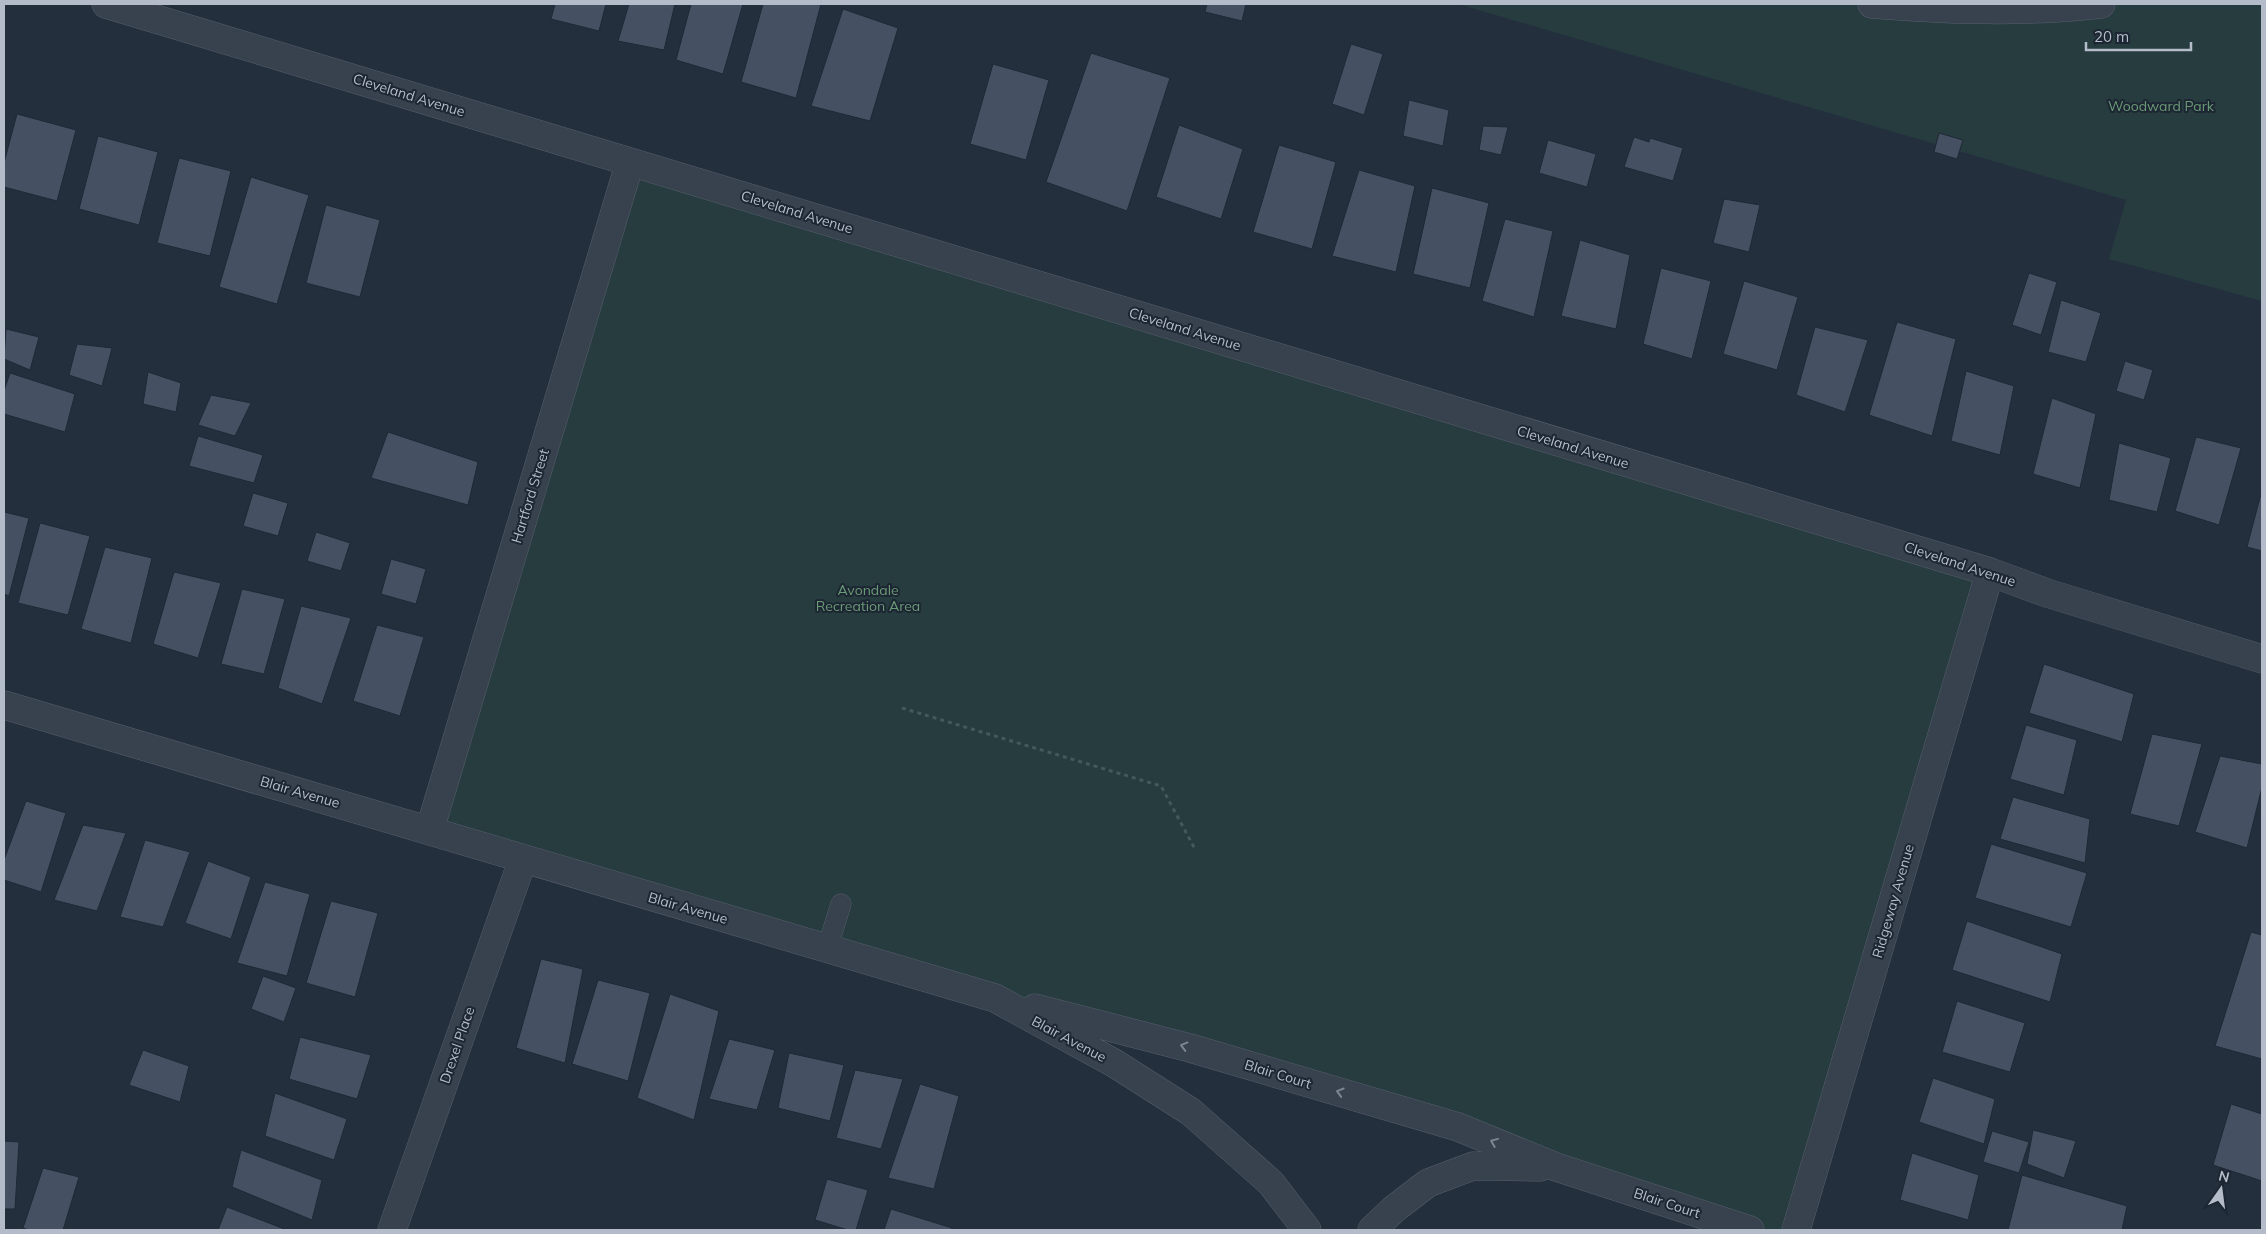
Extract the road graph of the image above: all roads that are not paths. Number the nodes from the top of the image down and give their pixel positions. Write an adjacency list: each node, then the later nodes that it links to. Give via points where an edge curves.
1 (106, 4): 4 (street, Cleveland Avenue)
2 (1872, 4): 3 (street, via 1947,10 2060,9)
3 (2101, 4)
4 (630, 162): 5 (street, Cleveland Avenue); 8 (street, Hartford Street)
5 (1990, 572): 6 (street, Cleveland Avenue, via 2047,593); 18 (street, Ridgeway Avenue)
6 (2262, 659)
7 (4, 705): 8 (street, Blair Avenue)
8 (430, 830): 9 (street, Blair Avenue)
9 (523, 859): 11 (street, Blair Avenue); 14 (street, Drexel Place)
10 (841, 904): 11 (lane)
11 (827, 949): 12 (street, Blair Avenue)
12 (995, 998): 13 (street, Blair Court, one-way to 12, via 1458,1127 1190,1048); 15 (street, Blair Avenue, via 1114,1063 1191,1112 1270,1183)
13 (1556, 1167): 16 (street, Blair Court, via 1473,1166 1428,1183); 17 (street, Blair Court)
14 (392, 1230)
15 (1307, 1230)
16 (1372, 1230)
17 (1750, 1230)
18 (1796, 1230)

